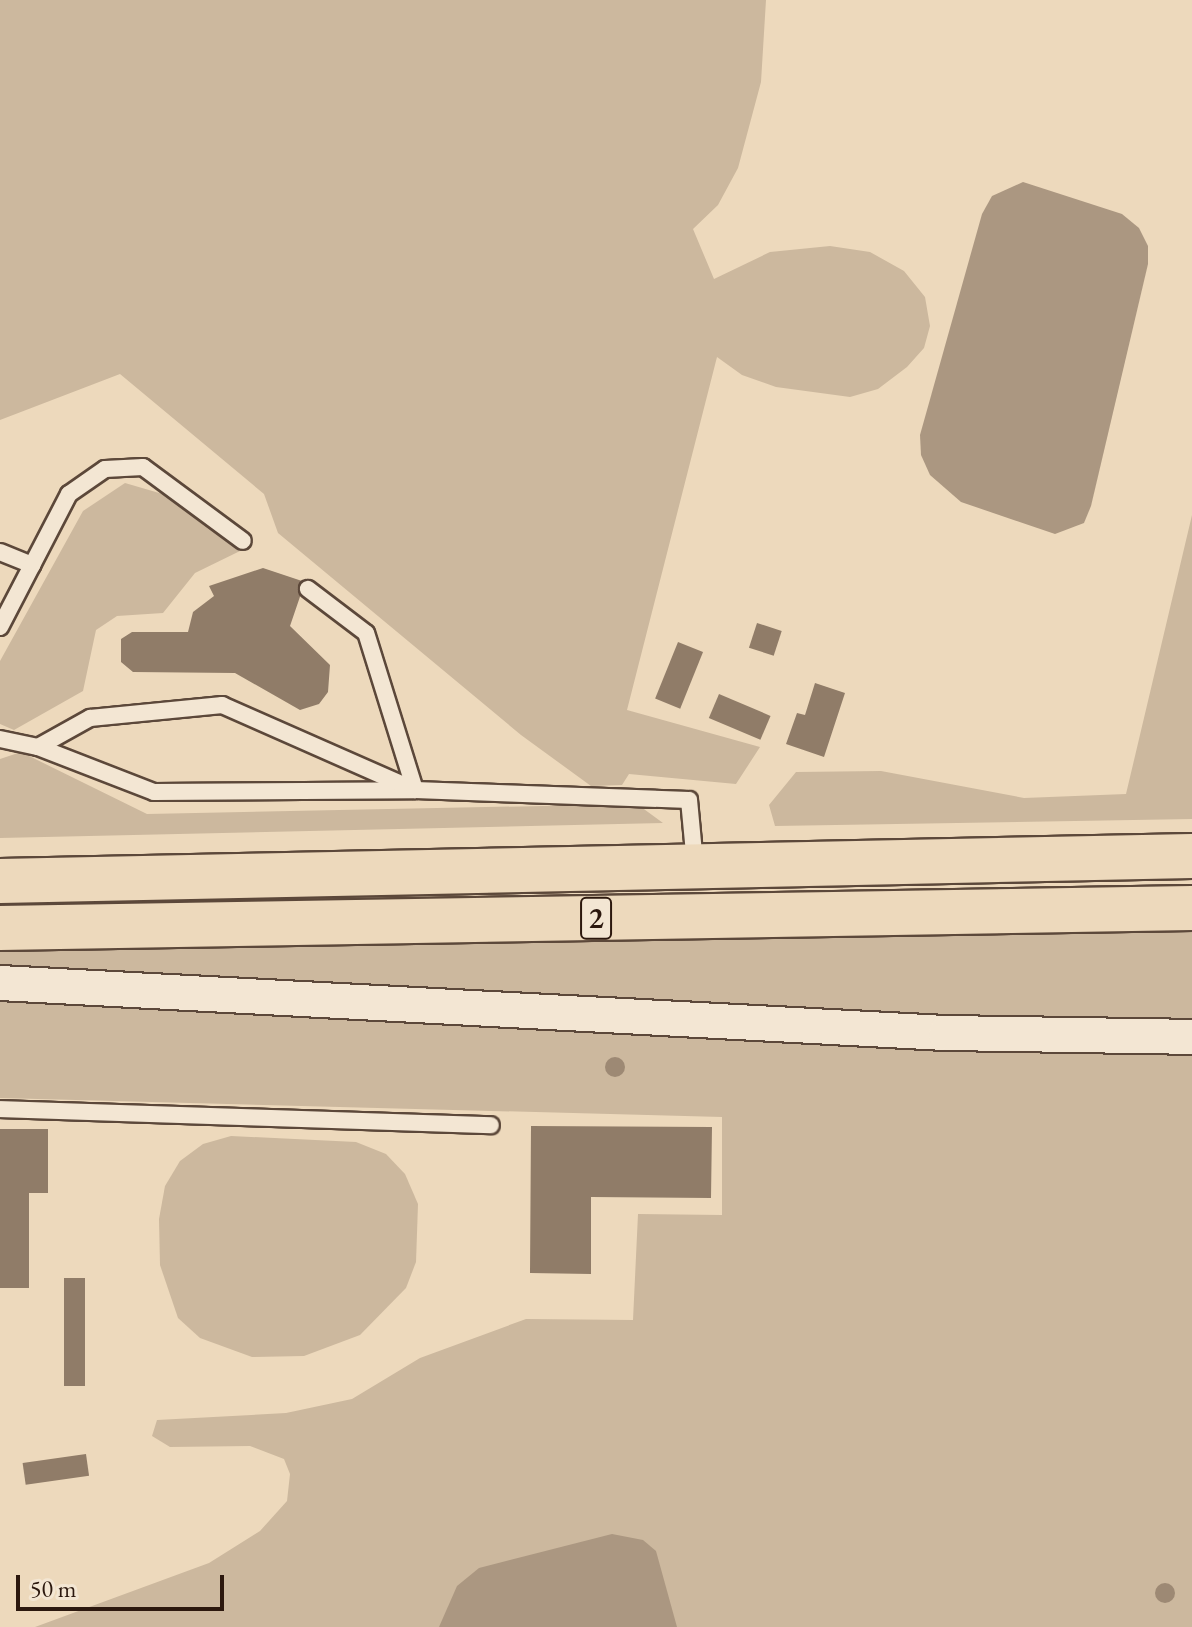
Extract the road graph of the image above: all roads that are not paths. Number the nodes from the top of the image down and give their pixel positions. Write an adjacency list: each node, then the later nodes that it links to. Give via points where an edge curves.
1 (243, 541): 3 (lane, via 143,467 113,468 88,478 69,494)
2 (0, 552): 3 (lane)
3 (32, 565): 5 (lane)
4 (308, 589): 8 (lane, via 366,633)
5 (0, 627)
6 (0, 739): 7 (lane)
7 (38, 747): 8 (lane, via 154,792); 8 (lane, via 90,718 222,705)
8 (415, 790): 10 (lane, via 689,800)
9 (1192, 856): 10 (highway, 2)
10 (695, 866): 11 (highway, 2)
11 (0, 881)
12 (1192, 908): 13 (highway, 2)
13 (0, 928)
14 (0, 983): 15 (street, via 946,1033)
15 (1192, 1037)
16 (0, 1109): 17 (lane)
17 (491, 1125)

